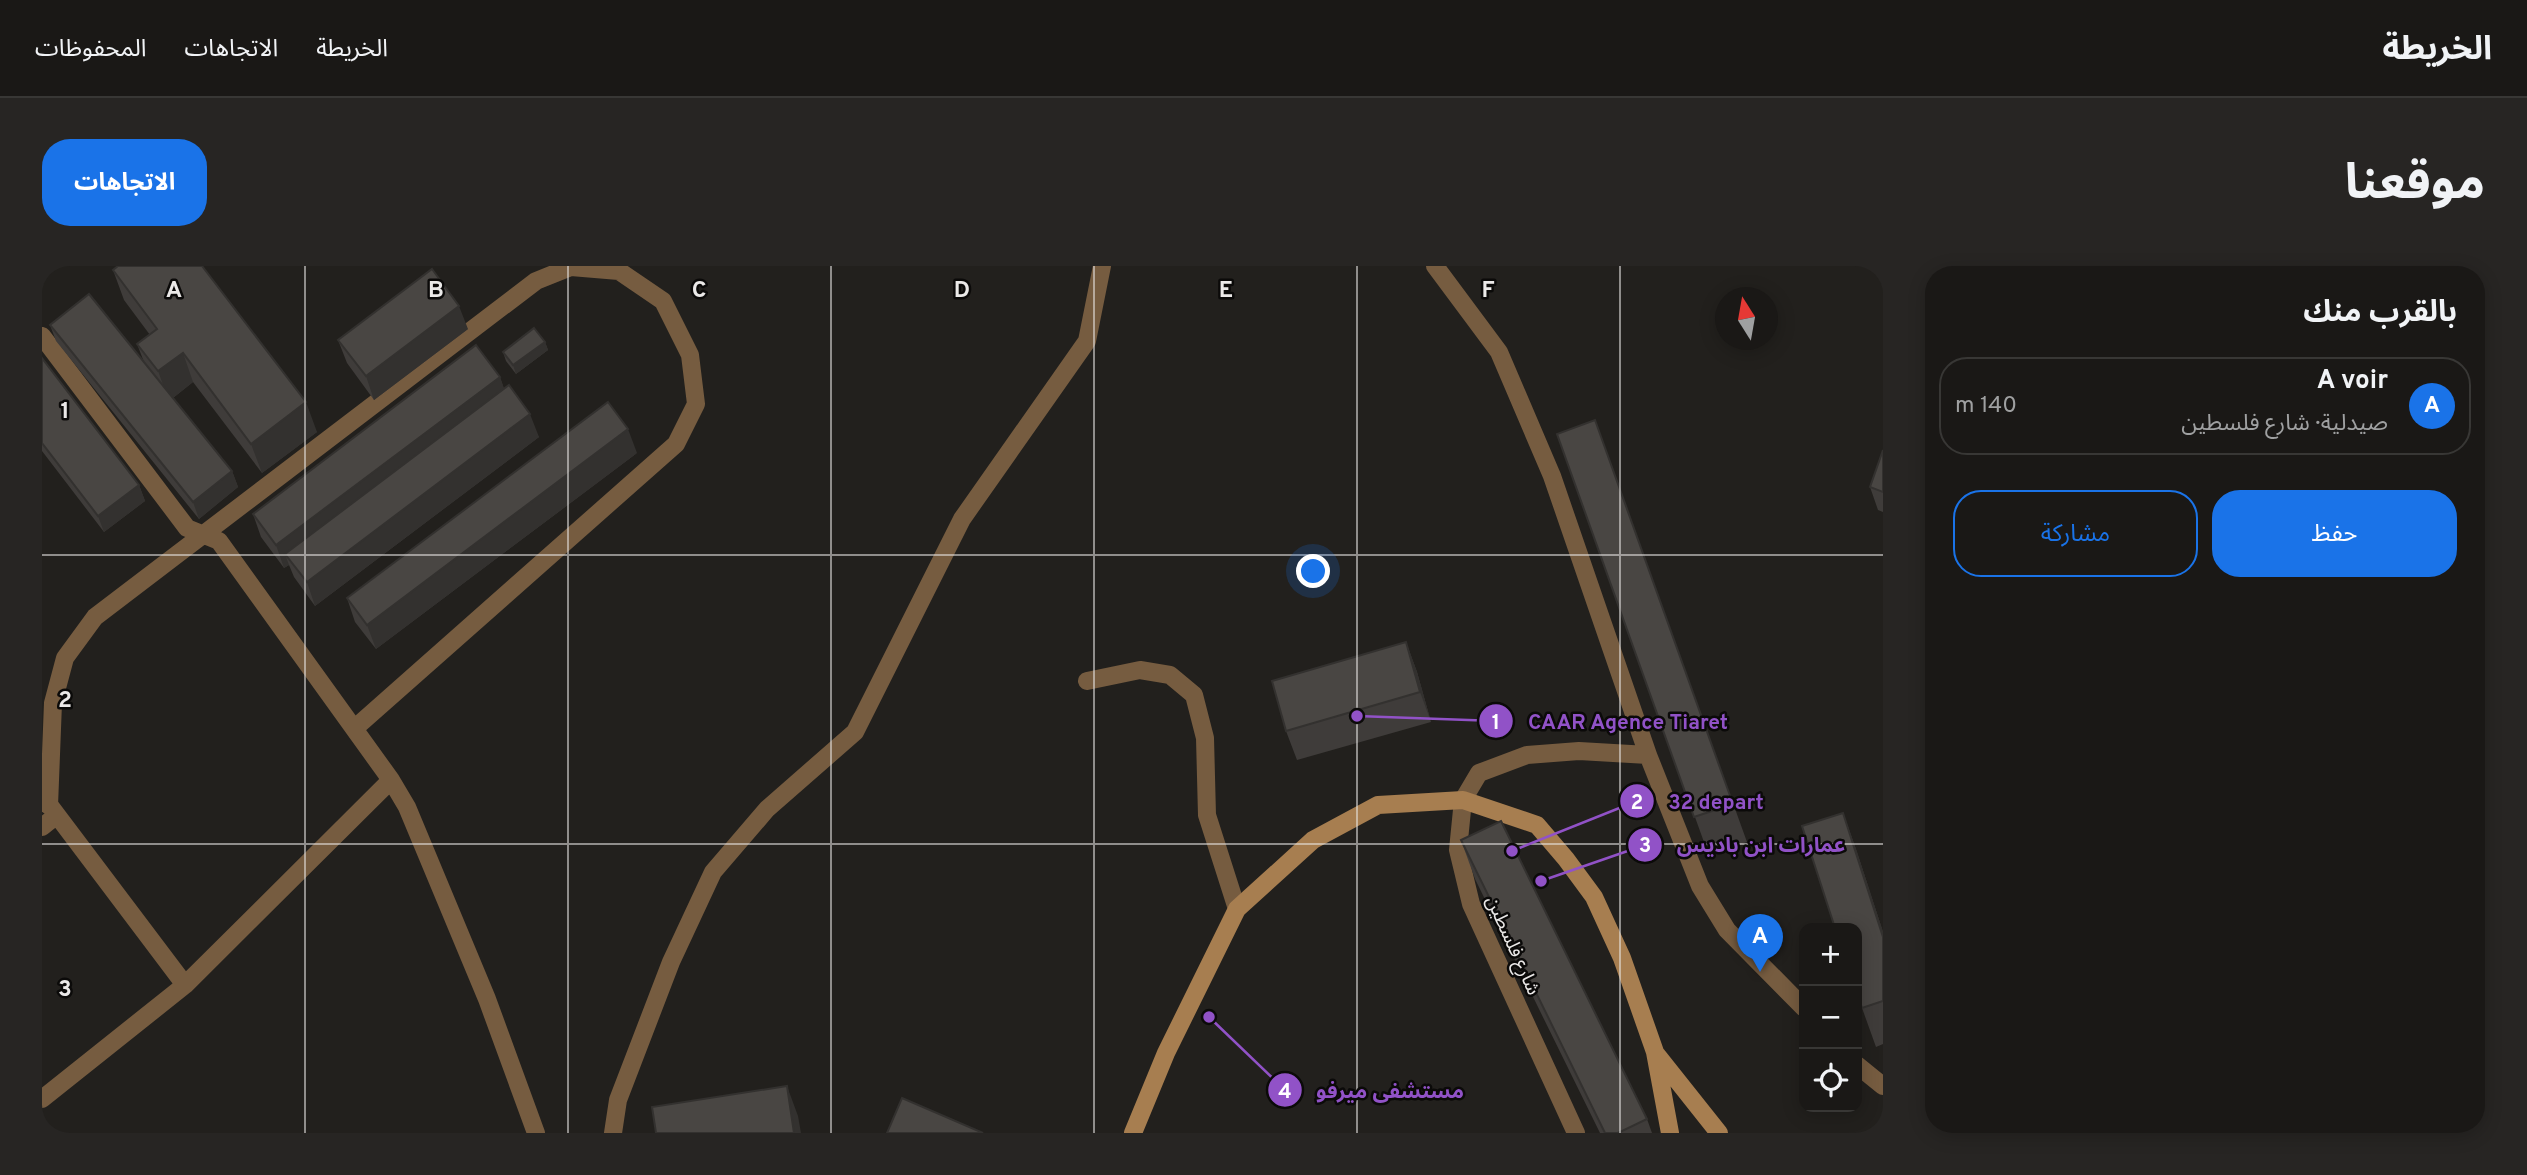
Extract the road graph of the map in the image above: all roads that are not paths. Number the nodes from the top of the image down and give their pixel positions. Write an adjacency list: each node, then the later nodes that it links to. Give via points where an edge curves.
1 (570, 266): 5 (street, via 536,281); 7 (street, via 619,271 663,301 690,355 696,404 676,444)
2 (1102, 266): 21 (street, via 1087,341 962,519 855,732 767,808 713,872 670,962 618,1100)
3 (1435, 266): 8 (street, via 1499,352 1552,476)
4 (42, 336): 5 (street, via 187,528)
5 (205, 535): 7 (street, via 219,541); 11 (street, via 95,617 65,658 53,703)
6 (1087, 681): 13 (street, via 1140,670 1170,675 1194,695 1205,738 1207,815)
7 (355, 727): 9 (street)
8 (1648, 755): 10 (street, شارع فلسطين, via 1527,754 1479,773); 15 (street, via 1700,886 1727,930)
9 (391, 780): 14 (street); 20 (street, via 407,807 487,999)
10 (1463, 800): 13 (main road, via 1378,805 1313,840); 16 (main road, via 1536,825 1566,859 1594,897 1622,958); 23 (street, شارع فلسطين, via 1458,850 1471,904)
11 (49, 806): 12 (street); 14 (street)
12 (42, 827)
13 (1237, 909): 22 (main road, via 1166,1052)
14 (186, 985): 19 (street)
15 (1799, 1003)
16 (1655, 1052): 24 (main road); 25 (main road)
17 (1862, 1069): 18 (street)
18 (1883, 1086)
19 (42, 1100)
20 (536, 1133)
21 (613, 1133)
22 (1133, 1133)
23 (1576, 1133)
24 (1670, 1133)
25 (1719, 1133)

